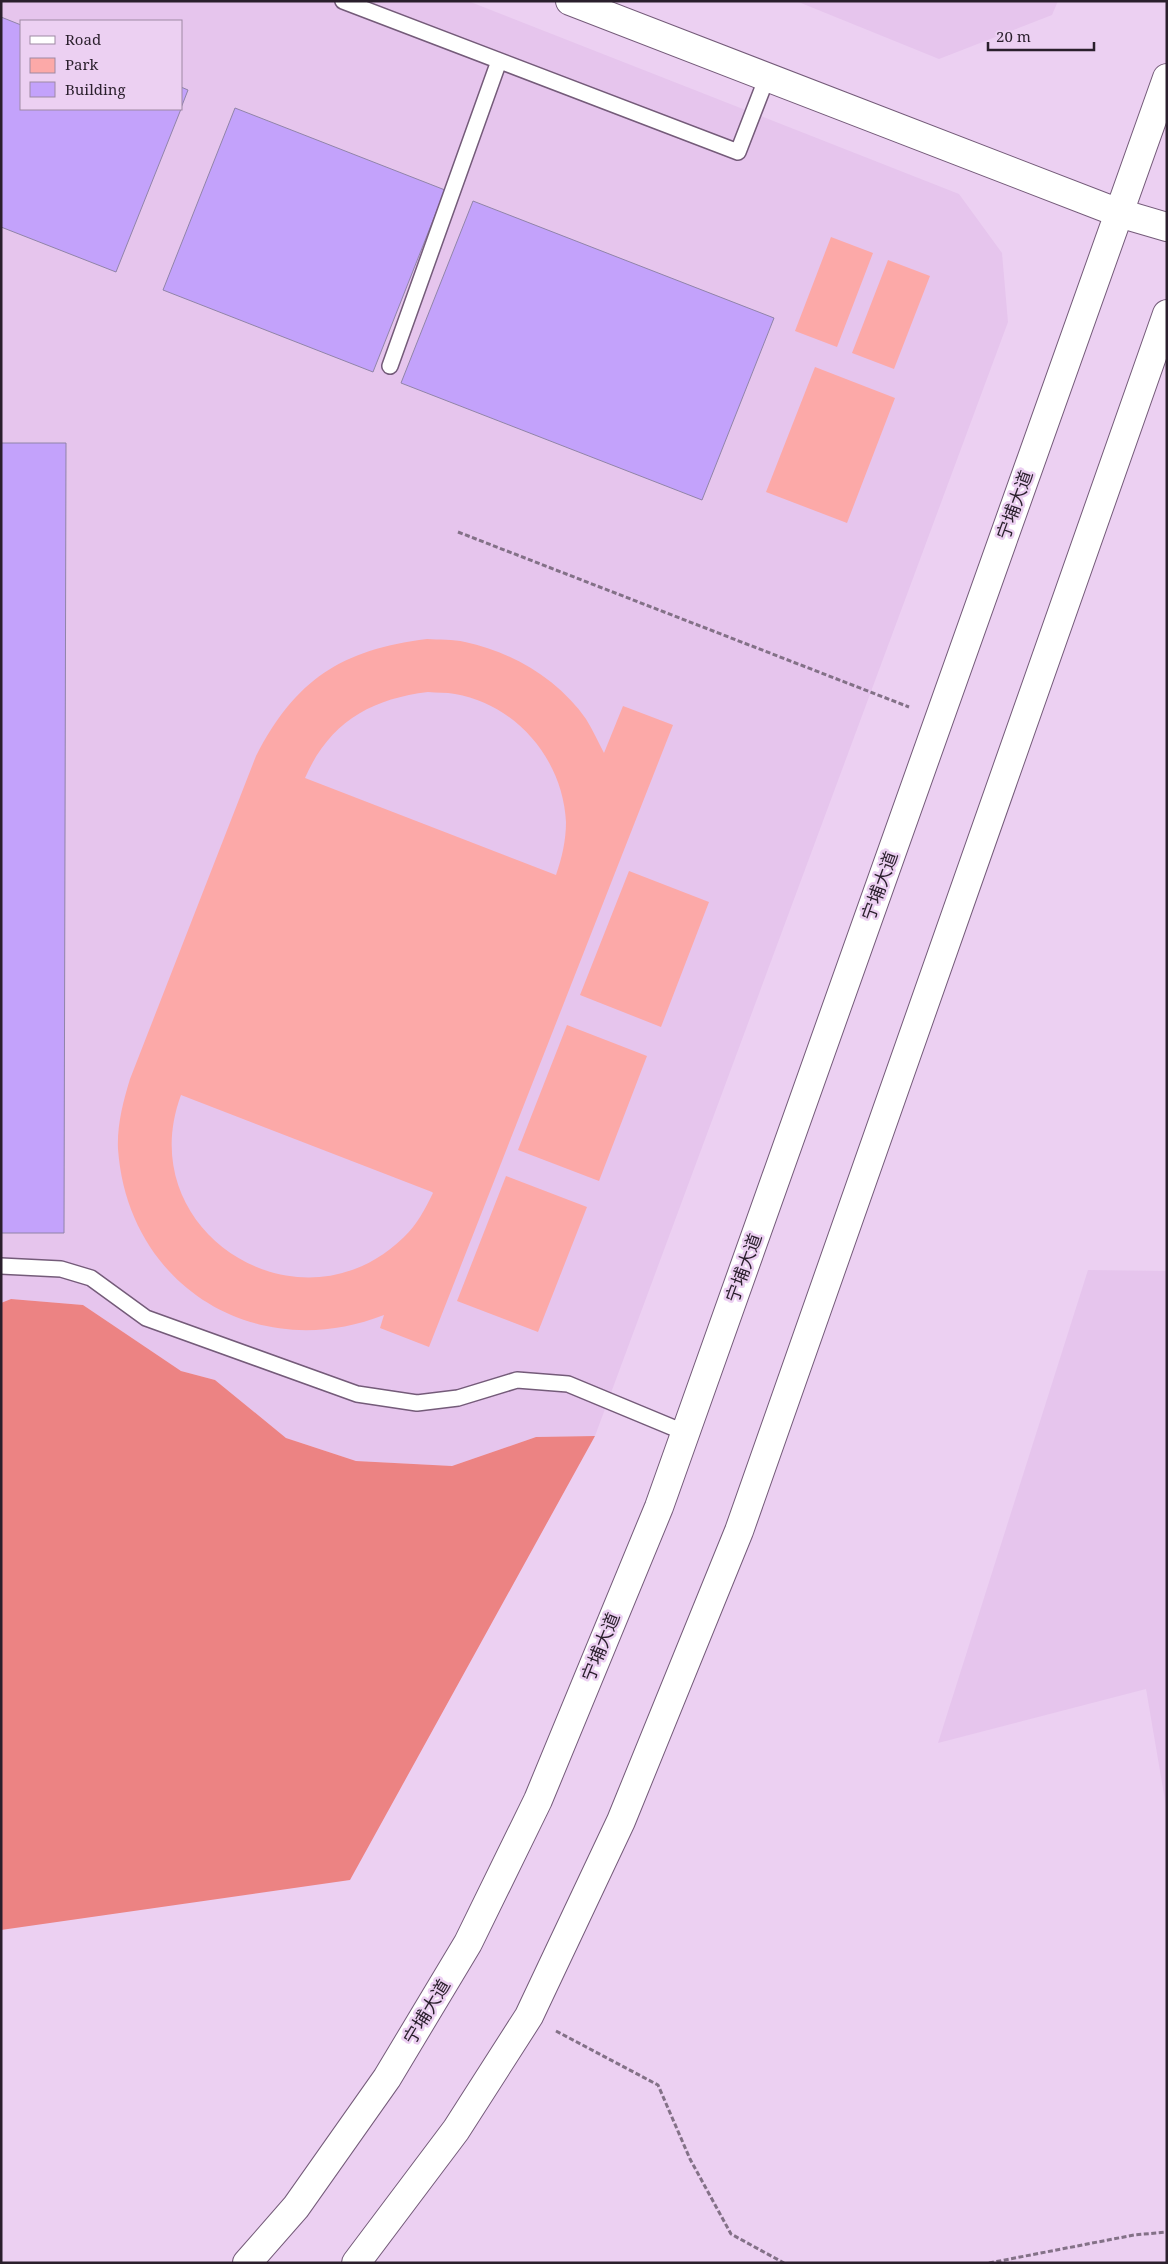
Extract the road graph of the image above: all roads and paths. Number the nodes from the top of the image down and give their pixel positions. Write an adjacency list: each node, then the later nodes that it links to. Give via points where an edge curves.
1 (343, 1): 3 (lane)
2 (570, 1): 4 (main road)
3 (499, 61): 4 (lane, via 738,152); 9 (lane)
4 (766, 77): 6 (main road)
5 (1167, 78): 6 (main road, 宁埔大道)
6 (1119, 213): 7 (main road); 11 (main road, 宁埔大道)
7 (1167, 227)
8 (1167, 314): 14 (main road, via 739,1531 621,1821)
9 (390, 366)
10 (458, 532): 11 (path)
11 (939, 719): 13 (main road, 宁埔大道)
12 (1, 1266): 13 (lane, via 61,1269 91,1278 146,1318 357,1394 417,1403 458,1398 517,1380 568,1384)
13 (686, 1433): 16 (main road, 宁埔大道, via 659,1507 538,1800 468,1943 387,2078 296,2207)
14 (529, 2016): 17 (main road, via 456,2130); 18 (path, via 658,2086 690,2159 730,2234)
15 (1167, 2232): 19 (path, via 1134,2235)
16 (247, 2263)
17 (356, 2263)
18 (784, 2263)
19 (989, 2263)

